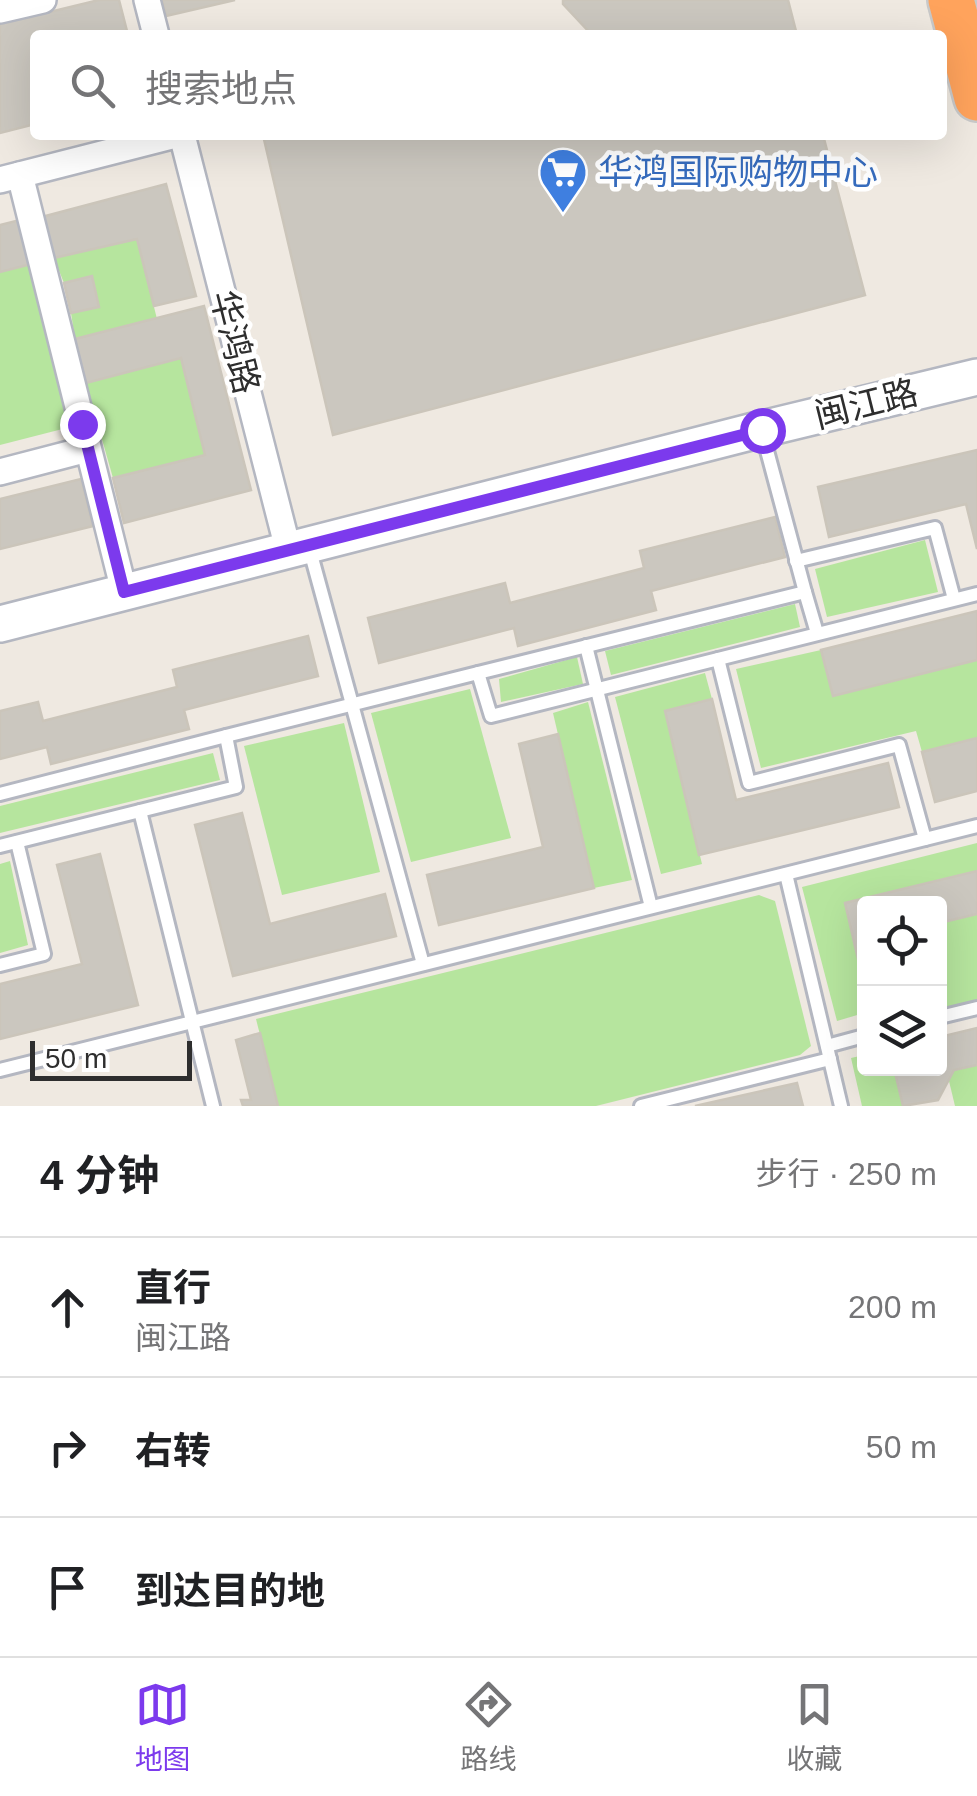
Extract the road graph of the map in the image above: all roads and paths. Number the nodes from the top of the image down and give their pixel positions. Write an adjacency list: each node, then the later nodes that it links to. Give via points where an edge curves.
1 (43, 0): 4 (street)
2 (147, 0): 5 (street)
3 (952, 0): 6 (highway)
4 (0, 10)
5 (155, 30)
6 (977, 98)
7 (159, 140): 9 (street, 华鸿路)
8 (180, 140): 15 (street, 华鸿路)
9 (10, 177): 13 (street)
10 (977, 377): 12 (main road, 闽江路)
11 (977, 396): 12 (main road, 闽江路)
12 (764, 438): 15 (main road, 闽江路); 16 (lane)
13 (88, 450): 14 (street); 17 (street)
14 (0, 472)
15 (303, 551): 17 (main road, 闽江路); 23 (main road, 闽江路); 28 (lane)
16 (796, 561): 18 (lane); 20 (lane, via 936,528)
17 (124, 592): 21 (main road, 闽江路)
18 (805, 592): 22 (lane); 24 (lane)
19 (977, 594): 20 (lane)
20 (954, 599): 22 (lane)
21 (0, 624)
22 (816, 634): 25 (lane)
23 (0, 642)
24 (586, 646): 26 (lane); 27 (lane)
25 (718, 659): 27 (lane); 33 (lane, via 750,783 900,745)
26 (478, 673): 27 (lane, via 491,716); 28 (lane)
27 (598, 689): 37 (lane)
28 (353, 704): 29 (lane); 38 (lane)
29 (226, 736): 30 (lane); 31 (lane, via 236,787)
30 (0, 794)
31 (140, 811): 34 (lane); 42 (lane)
32 (977, 826): 33 (lane)
33 (925, 839): 36 (lane)
34 (17, 842): 35 (lane); 39 (lane, via 44,954)
35 (0, 846)
36 (786, 874): 37 (lane); 44 (lane)
37 (652, 908): 38 (lane)
38 (422, 964): 42 (lane)
39 (0, 965)
40 (977, 1008): 41 (lane)
41 (947, 1015)
42 (192, 1022): 45 (lane); 46 (lane)
43 (857, 1039): 44 (lane)
44 (828, 1052): 47 (lane); 48 (lane)
45 (0, 1070)
46 (212, 1106)
47 (641, 1106)
48 (841, 1106)

